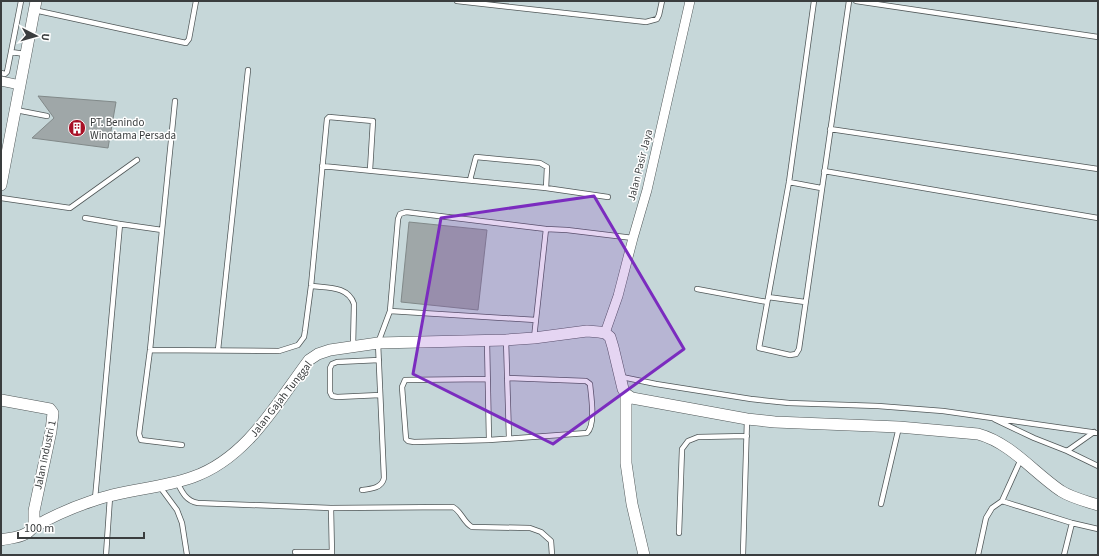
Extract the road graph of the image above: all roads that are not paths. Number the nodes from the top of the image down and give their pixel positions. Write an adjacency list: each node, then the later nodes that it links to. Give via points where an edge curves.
1 (21, 1): 11 (lane)
2 (196, 1): 9 (lane, via 186,43)
3 (457, 1): 4 (lane, via 646,22 657,19)
4 (662, 1)
5 (690, 1): 38 (street, Jalan Pasir Jaya, via 647,190)
6 (814, 1): 27 (lane)
7 (849, 1): 20 (lane)
8 (856, 1): 10 (lane)
9 (35, 6): 12 (street)
10 (1098, 37)
11 (11, 52): 12 (lane); 14 (lane, via 7,72)
12 (26, 54): 16 (street)
13 (248, 70): 52 (lane)
14 (1, 73)
15 (1, 81): 16 (street)
16 (20, 85): 18 (street)
17 (175, 101): 37 (lane)
18 (14, 110): 19 (lane); 28 (street)
19 (47, 116)
20 (830, 129): 23 (lane); 25 (lane)
21 (137, 160): 32 (lane, via 70,208)
22 (322, 166): 24 (lane); 24 (lane, via 327,119 330,117 371,120 373,122); 39 (lane)
23 (1098, 168)
24 (370, 170): 26 (lane)
25 (824, 171): 30 (lane); 34 (lane)
26 (470, 180): 29 (lane); 29 (lane, via 476,157 532,162 547,167)
27 (789, 182): 30 (lane); 41 (lane)
28 (1, 185)
29 (546, 188): 31 (lane)
30 (821, 188): 42 (lane)
31 (608, 197)
32 (1, 198)
33 (85, 218): 35 (lane)
34 (1098, 218)
35 (120, 224): 37 (lane); 75 (lane)
36 (546, 229): 38 (lane); 43 (lane, via 447,216 406,212 400,214); 44 (lane)
37 (162, 230): 51 (lane)
38 (633, 238): 45 (street, Jalan Pasir Jaya, via 618,296)
39 (311, 286): 50 (lane, via 341,289 352,299); 52 (lane, via 305,333 298,345 279,350)
40 (697, 289): 41 (lane)
41 (768, 300): 42 (lane); 42 (lane, via 759,348 790,355 796,354 799,350)
42 (805, 302)
43 (390, 311): 44 (lane); 49 (lane)
44 (536, 320): 46 (lane)
45 (605, 333): 46 (street, Jalan Gajah Tunggal, via 587,331); 54 (street, via 610,338)
46 (534, 338): 48 (street, Jalan Gajah Tunggal)
47 (487, 340): 48 (street, Jalan Gajah Tunggal); 49 (street, Jalan Gajah Tunggal); 56 (lane)
48 (506, 340): 55 (lane)
49 (378, 343): 50 (street, Jalan Gajah Tunggal); 53 (lane)
50 (353, 347): 71 (street, Jalan Gajah Tunggal, via 330,350 308,360 257,431 237,451 210,469)
51 (150, 350): 52 (lane); 67 (lane, via 141,440)
52 (218, 350)
53 (379, 360): 58 (lane); 58 (lane, via 332,364 330,392 332,396 337,397)
54 (621, 376): 57 (street); 60 (lane, via 656,384 789,403 878,406)
55 (507, 378): 65 (lane); 65 (lane, via 586,381 590,384 592,422 590,430 586,433)
56 (487, 379): 66 (lane); 66 (lane, via 405,380 402,387 405,437 408,441)
57 (626, 394): 61 (street, via 632,398); 91 (street, via 626,463)
58 (380, 395): 73 (lane, via 384,478 378,487)
59 (1, 400): 81 (street, Jalan Industri 1, via 50,408 53,413 34,511)
60 (989, 417): 63 (lane); 68 (lane)
61 (747, 419): 62 (street, via 802,424); 64 (lane)
62 (899, 427): 69 (street, via 978,434 1004,445); 77 (lane)
63 (1096, 432): 68 (lane)
64 (747, 436): 83 (lane, via 698,437 688,441 682,449); 87 (lane)
65 (509, 438): 66 (lane)
66 (489, 440)
67 (182, 445)
68 (1067, 451): 70 (lane)
69 (1021, 459): 76 (lane); 78 (street, via 1062,492)
70 (1098, 466)
71 (177, 482): 72 (street, Jalan Gajah Tunggal); 79 (lane, via 184,496 198,503)
72 (160, 486): 74 (street, Jalan Gajah Tunggal); 89 (lane, via 177,510 182,523)
73 (362, 490)
74 (110, 495): 75 (street, Jalan Gajah Tunggal); 88 (lane)
75 (95, 500): 81 (street, Jalan Gajah Tunggal)
76 (1002, 502): 80 (lane); 92 (lane, via 992,508 986,518)
77 (881, 504)
78 (1098, 505)
79 (331, 508): 86 (lane); 90 (lane, via 453,507 459,510 472,527 530,528 541,532 551,541)
80 (1072, 523): 82 (lane); 93 (lane)
81 (34, 527): 84 (street, Jalan Gajah Tunggal, via 25,534)
82 (1098, 529)
83 (679, 533)
84 (1, 540)
85 (296, 552): 86 (lane)
86 (332, 553)
87 (743, 554)
88 (106, 555)
89 (187, 555)
90 (552, 555)
91 (644, 555)
92 (978, 555)
93 (1064, 555)

